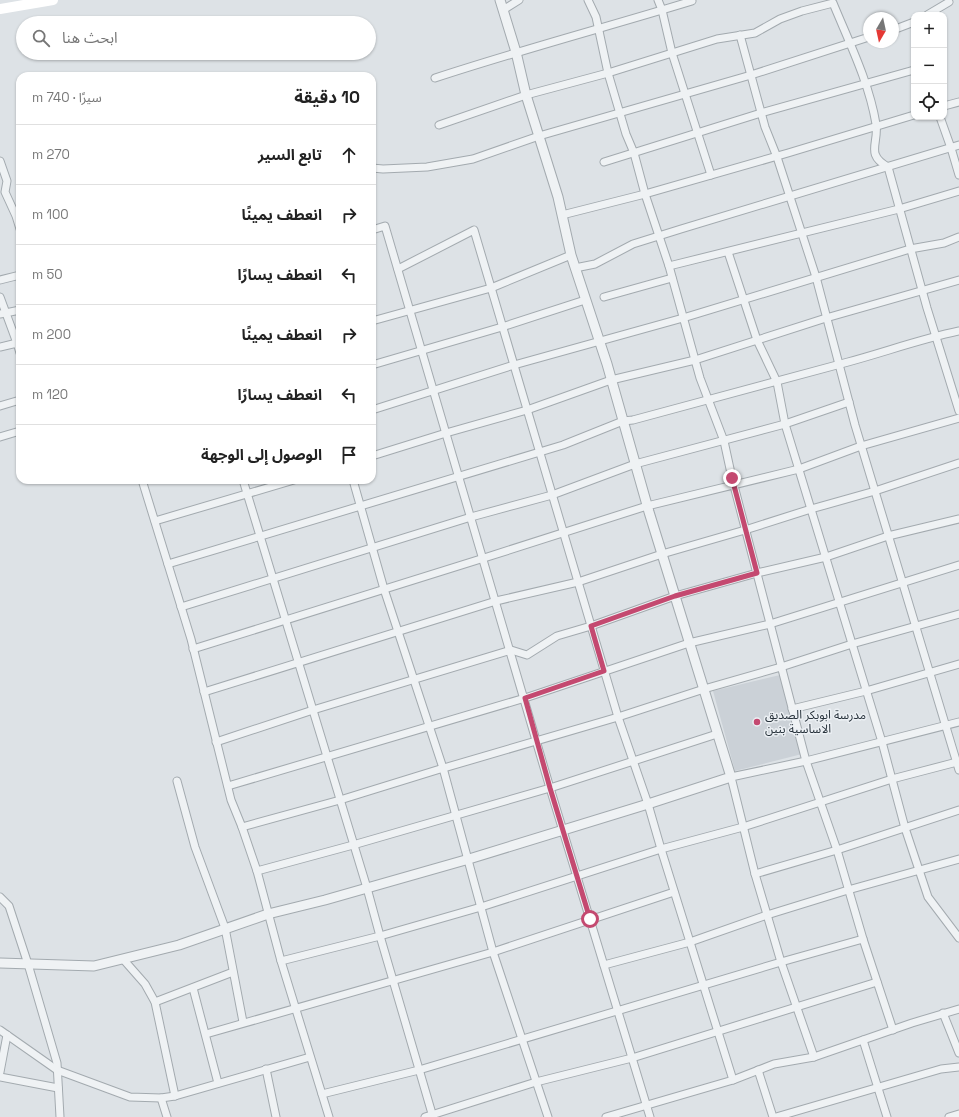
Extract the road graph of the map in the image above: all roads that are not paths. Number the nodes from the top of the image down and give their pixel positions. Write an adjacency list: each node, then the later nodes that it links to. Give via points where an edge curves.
1 (53, 0): 8 (main road)
2 (500, 0): 9 (street)
3 (520, 0): 9 (street)
4 (588, 0): 14 (street)
5 (658, 0): 10 (street)
6 (692, 1): 10 (street)
7 (949, 2): 11 (street)
8 (0, 9)
9 (503, 10): 18 (street)
10 (662, 10): 14 (street); 19 (street)
11 (932, 12)
12 (911, 23): 13 (street)
13 (899, 28)
14 (599, 29): 18 (street); 21 (street)
15 (740, 35): 17 (street, via 756,33 780,19 833,3); 19 (street, via 717,39); 22 (street)
16 (863, 39): 17 (street)
17 (850, 43): 22 (street); 24 (street)
18 (516, 52): 23 (street); 26 (street)
19 (672, 53): 21 (street); 25 (street)
20 (911, 71): 24 (street)
21 (608, 73): 26 (street); 29 (street)
22 (751, 75): 25 (street); 30 (street)
23 (435, 78)
24 (866, 84): 30 (street); 34 (street)
25 (686, 94): 29 (street); 35 (street)
26 (526, 95): 33 (street); 36 (street)
27 (959, 102): 28 (street)
28 (947, 105)
29 (620, 112): 36 (street); 39 (street)
30 (761, 113): 35 (street); 40 (street)
31 (911, 116): 34 (street)
32 (941, 120): 38 (street)
33 (439, 125)
34 (876, 126): 40 (street); 43 (street, via 874,154 879,162)
35 (698, 133): 39 (street); 45 (street)
36 (539, 136): 44 (street, via 473,159 427,167); 51 (street)
37 (959, 145): 38 (street)
38 (952, 148): 43 (street); 46 (street)
39 (634, 153): 42 (street); 48 (street)
40 (777, 157): 45 (street); 49 (street)
41 (0, 161): 52 (street, via 7,181 5,192)
42 (604, 162)
43 (888, 167): 49 (street); 50 (street)
44 (376, 168)
45 (711, 175): 48 (street)
46 (959, 175)
47 (959, 191): 50 (street)
48 (645, 194): 51 (street); 55 (street)
49 (790, 196): 54 (street); 55 (street)
50 (899, 209): 54 (street); 57 (street)
51 (562, 215): 59 (street)
52 (16, 216)
53 (376, 229): 62 (street, via 385,226)
54 (800, 234): 58 (street); 64 (street)
55 (660, 236): 60 (street); 61 (street, via 633,244 595,264)
56 (959, 238): 57 (street)
57 (910, 249): 64 (street); 69 (street)
58 (728, 252): 60 (street); 72 (street)
59 (571, 255): 61 (street); 68 (street)
60 (669, 266): 65 (street)
61 (575, 268): 73 (street)
62 (398, 269): 68 (street, via 474,230); 74 (street)
63 (16, 276): 66 (street)
64 (816, 277): 72 (street); 78 (street)
65 (672, 278): 71 (street); 77 (street)
66 (0, 280)
67 (959, 280): 69 (street)
68 (491, 288): 74 (street); 80 (street)
69 (922, 291): 78 (street); 82 (street)
70 (0, 297): 76 (street)
71 (604, 297)
72 (744, 299): 77 (street); 83 (street)
73 (585, 300): 80 (street); 85 (street)
74 (410, 310): 79 (street); 88 (street)
75 (16, 311): 76 (street)
76 (3, 313): 84 (street)
77 (683, 318): 85 (street); 89 (street)
78 (826, 318): 83 (street); 92 (street)
79 (376, 320)
80 (502, 327): 88 (street); 91 (street)
81 (959, 331): 82 (street)
82 (935, 336): 92 (street); 102 (street)
83 (756, 340): 89 (street); 94 (street)
84 (16, 341)
85 (599, 341): 91 (street); 93 (street)
86 (16, 343): 87 (street)
87 (0, 347)
88 (422, 349): 90 (street); 95 (street)
89 (695, 360): 93 (street); 96 (street)
90 (376, 364)
91 (514, 365): 95 (street); 101 (street)
92 (839, 365): 94 (street); 98 (street)
93 (611, 380): 101 (street); 104 (street)
94 (777, 382): 96 (street); 105 (street)
95 (434, 391): 100 (street); 107 (street)
96 (708, 400): 104 (street); 109 (street)
97 (16, 401): 99 (street)
98 (849, 402): 105 (street); 110 (street)
99 (1, 404)
100 (376, 409)
101 (527, 410): 107 (street); 111 (street)
102 (959, 411)
103 (959, 418): 110 (street)
104 (623, 421): 111 (street, via 563,445); 114 (street)
105 (785, 424): 109 (street); 115 (street)
106 (16, 431): 108 (street)
107 (446, 432): 112 (street); 116 (street)
108 (0, 437)
109 (724, 441): 114 (street); 121 (street)
110 (861, 446): 115 (street); 122 (street)
111 (539, 451): 116 (street); 124 (street)
112 (376, 455)
113 (959, 463): 122 (street)
114 (635, 464): 124 (street); 126 (street)
115 (799, 469): 121 (street); 127 (street)
116 (459, 476): 125 (street); 128 (street)
117 (143, 484): 130 (street)
118 (244, 484): 123 (street)
119 (281, 484): 123 (street)
120 (353, 484): 125 (street)
121 (734, 486): 126 (street); 131 (street)
122 (875, 491): 127 (street); 134 (street)
123 (248, 494): 130 (street); 133 (street)
124 (552, 495): 128 (street); 132 (street)
125 (359, 506): 133 (street); 135 (street)
126 (647, 506): 132 (street); 136 (street)
127 (811, 509): 131 (street); 137 (street)
128 (471, 517): 135 (street); 138 (street)
129 (959, 519): 134 (street)
130 (155, 521): 139 (street)
131 (745, 530): 136 (street); 141 (street)
132 (564, 533): 138 (street); 143 (street)
133 (260, 535): 139 (street); 142 (street)
134 (888, 536): 137 (street); 144 (street)
135 (372, 548): 142 (street); 145 (street)
136 (662, 554): 143 (street); 146 (street)
137 (826, 557): 141 (street); 148 (street)
138 (484, 558): 145 (street); 147 (street)
139 (168, 564): 149 (street)
140 (959, 565): 144 (street)
141 (757, 573): 146 (street); 152 (street)
142 (273, 578): 149 (street); 151 (street)
143 (578, 582): 147 (street); 153 (street)
144 (902, 582): 148 (street); 154 (street)
145 (384, 589): 151 (street); 155 (street)
146 (675, 596): 153 (street); 156 (street)
147 (496, 601): 155 (street); 159 (street)
148 (840, 603): 152 (street); 157 (street)
149 (181, 607): 158 (street)
150 (959, 614): 154 (street)
151 (286, 620): 158 (street); 160 (street)
152 (770, 624): 156 (street); 162 (street)
153 (591, 626): 159 (street, via 557,636 526,655); 163 (street)
154 (916, 627): 157 (street); 164 (street)
155 (398, 632): 160 (street); 165 (street)
156 (689, 643): 163 (street); 166 (street)
157 (852, 644): 162 (street); 167 (street)
158 (193, 649): 168 (street)
159 (511, 650): 165 (street); 169 (street)
160 (299, 663): 168 (street); 171 (street)
161 (959, 664): 164 (street)
162 (781, 667): 166 (street); 170 (street)
163 (604, 671): 169 (street); 172 (street)
164 (930, 672): 167 (street); 174 (street)
165 (414, 679): 171 (street); 175 (street)
166 (704, 689): 172 (street); 176 (street)
167 (866, 691): 170 (street); 179 (street)
168 (204, 692): 178 (street)
169 (525, 698): 175 (street); 177 (street)
170 (792, 709): 182 (street)
171 (313, 710): 178 (street); 180 (street)
172 (618, 717): 177 (street); 181 (street)
173 (959, 722): 174 (street)
174 (946, 726): 179 (street); 183 (street)
175 (428, 727): 180 (street); 184 (street)
176 (717, 734): 181 (street); 186 (street)
177 (537, 741): 184 (street); 190 (street)
178 (216, 742): 189 (street)
179 (882, 742): 182 (street); 187 (street)
180 (327, 757): 189 (street); 191 (street)
181 (633, 761): 190 (street); 193 (street)
182 (806, 761): 186 (street); 192 (street)
183 (956, 762): 185 (street); 187 (street)
184 (443, 768): 191 (street); 195 (street)
185 (959, 770)
186 (730, 777): 193 (street); 197 (street)
187 (892, 779): 192 (street); 198 (street)
188 (177, 781): 217 (street, via 195,847)
189 (228, 786): 196 (street)
190 (550, 788): 195 (street); 199 (street)
191 (340, 800): 196 (street); 200 (street)
192 (820, 802): 197 (street); 202 (street)
193 (648, 804): 199 (street); 201 (street)
194 (959, 810): 198 (street)
195 (455, 816): 200 (street); 203 (street)
196 (242, 827): 206 (street)
197 (743, 827): 201 (street); 207 (street)
198 (905, 828): 202 (street); 205 (street)
199 (563, 830): 203 (street); 208 (street)
200 (353, 845): 206 (street); 209 (street)
201 (661, 849): 208 (street); 211 (street)
202 (837, 850): 207 (street); 210 (street)
203 (469, 859): 209 (street); 213 (street)
204 (959, 859): 205 (street)
205 (919, 870): 210 (street); 219 (street, via 928,897)
206 (257, 871): 214 (street)
207 (755, 874): 215 (street)
208 (576, 876): 213 (street); 216 (street)
209 (367, 888): 214 (street); 218 (street)
210 (848, 890): 215 (street); 220 (street)
211 (674, 892): 216 (street); 221 (street)
212 (0, 897): 227 (street, via 9,906)
213 (481, 907): 218 (street); 222 (street)
214 (268, 914): 217 (street); 224 (street)
215 (767, 915): 221 (street); 225 (street)
216 (590, 919): 222 (street); 228 (street)
217 (225, 928): 223 (street, via 179,945); 229 (street)
218 (380, 936): 224 (street); 230 (street)
219 (959, 938)
220 (862, 939): 225 (street); 231 (street)
221 (690, 942): 228 (street); 232 (street)
222 (493, 952): 230 (street); 246 (street)
223 (123, 959): 227 (street, via 94,966); 234 (street, via 145,984)
224 (281, 961): 236 (street)
225 (780, 962): 232 (street); 235 (street)
226 (0, 963): 227 (street)
227 (28, 964): 254 (street)
228 (604, 965): 238 (street)
229 (233, 972): 233 (street); 240 (street)
230 (393, 981): 236 (street); 255 (street)
231 (877, 982): 235 (street); 243 (street)
232 (704, 985): 238 (street); 242 (street)
233 (194, 988): 234 (street); 244 (street)
234 (155, 1002): 265 (street)
235 (796, 1006): 242 (street); 250 (street)
236 (295, 1008): 240 (street); 249 (street)
237 (959, 1009): 239 (street)
238 (617, 1010): 246 (street); 251 (street)
239 (943, 1013): 243 (street); 248 (street)
240 (243, 1022): 244 (street)
241 (0, 1030): 245 (street)
242 (717, 1030): 251 (street); 259 (street)
243 (894, 1030): 247 (street)
244 (206, 1034): 261 (street)
245 (7, 1036): 254 (street); 257 (street)
246 (523, 1038): 255 (street); 260 (street)
247 (863, 1040): 250 (street); 263 (street)
248 (959, 1053)
249 (310, 1056): 253 (street); 264 (street)
250 (814, 1057): 256 (street, via 774,1064)
251 (632, 1058): 260 (street); 267 (street)
252 (959, 1067): 263 (street, via 941,1069)
253 (266, 1069): 261 (street); 269 (street)
254 (57, 1070): 262 (street); 266 (street, via 130,1097)
255 (419, 1070): 264 (street); 270 (street)
256 (758, 1070): 259 (street); 278 (street)
257 (0, 1072)
258 (0, 1077): 262 (street)
259 (733, 1080): 267 (street)
260 (536, 1082): 270 (street); 275 (street)
261 (218, 1083): 265 (street)
262 (58, 1088): 271 (street)
263 (877, 1088): 278 (street); 279 (street)
264 (322, 1094): 273 (street)
265 (176, 1096): 266 (street)
266 (161, 1098): 272 (street)
267 (646, 1105): 276 (street); 277 (street)
268 (959, 1114): 280 (street)
269 (273, 1116)
270 (433, 1116): 274 (street)
271 (60, 1117)
272 (167, 1117)
273 (329, 1117)
274 (425, 1117)
275 (548, 1117)
276 (606, 1117)
277 (650, 1117)
278 (774, 1117)
279 (887, 1117)
280 (949, 1117)

